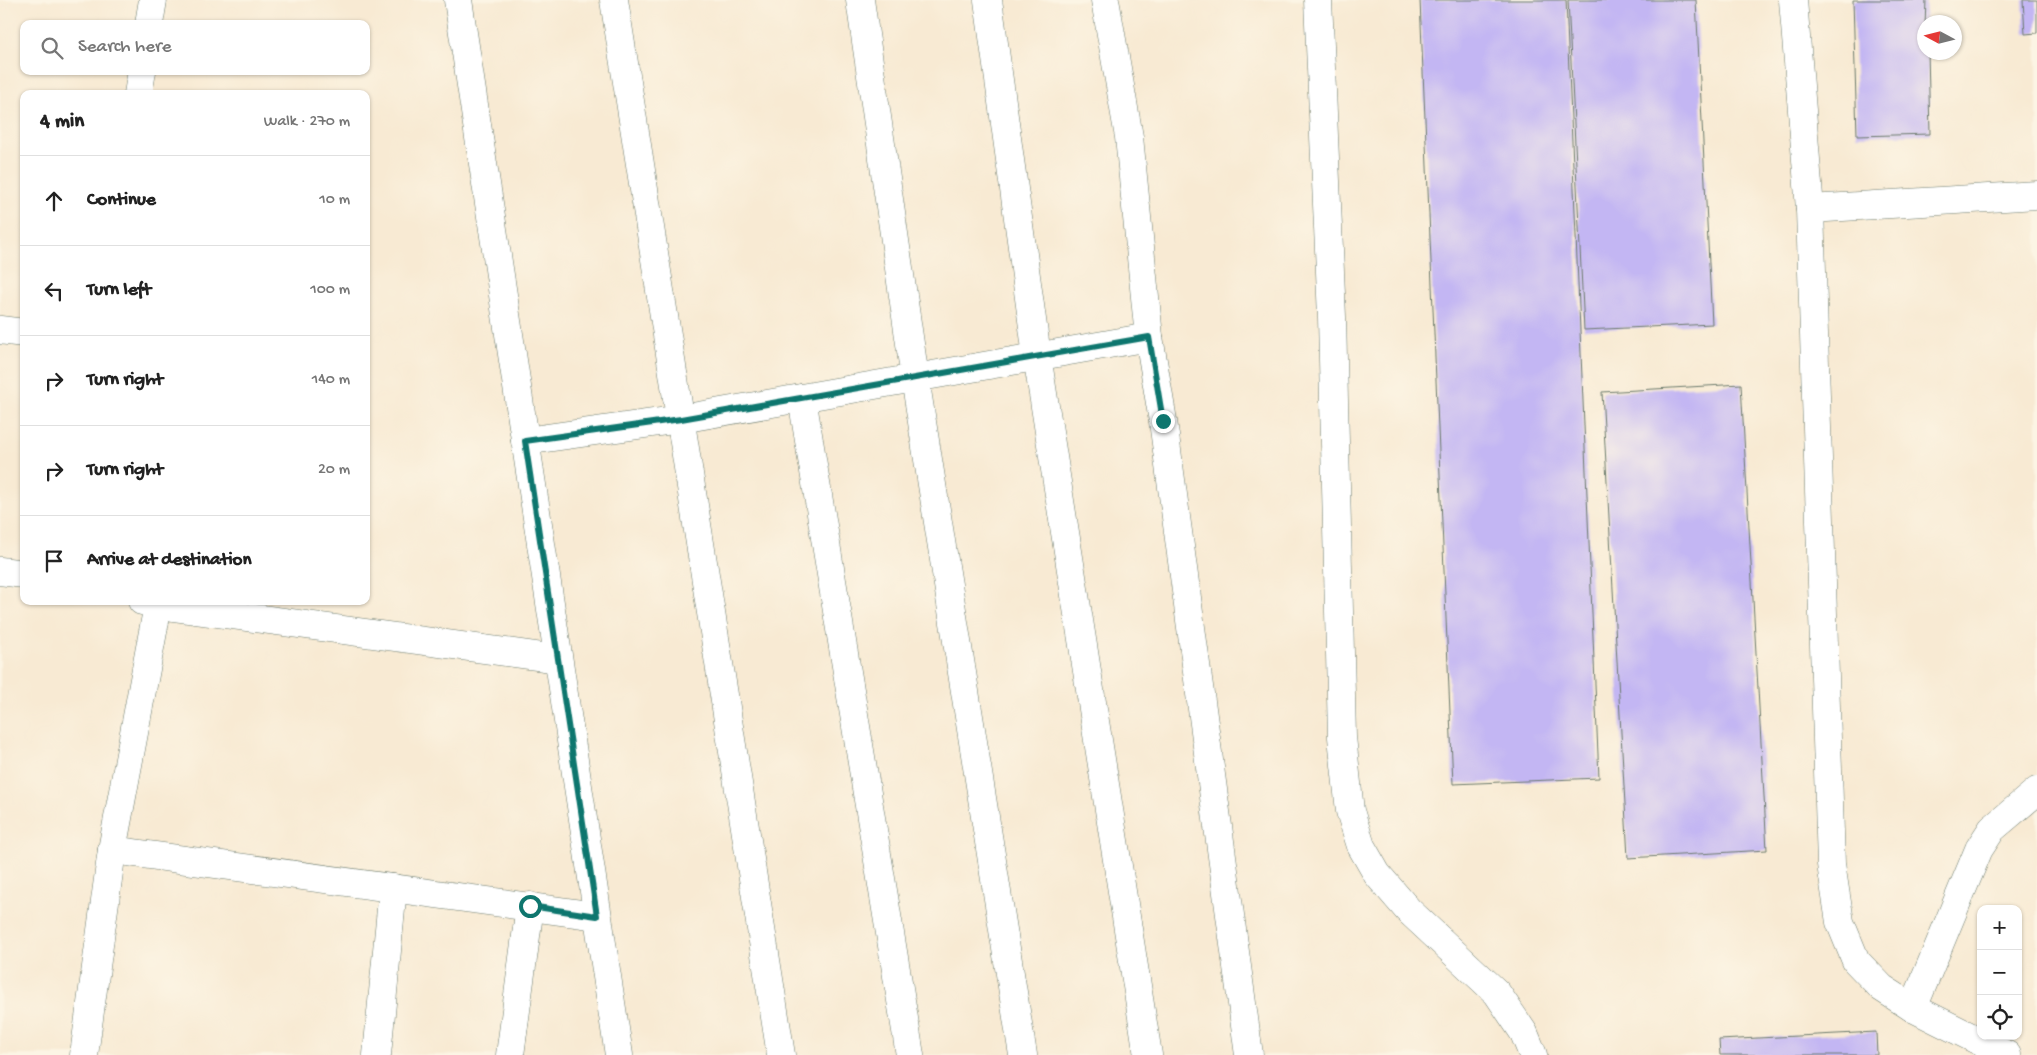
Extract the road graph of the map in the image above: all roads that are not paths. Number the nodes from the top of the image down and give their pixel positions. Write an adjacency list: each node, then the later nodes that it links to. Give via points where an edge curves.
1 (153, 0): 9 (street)
2 (458, 0): 21 (street)
3 (614, 0): 20 (street)
4 (860, 0): 18 (street)
5 (988, 0): 17 (street)
6 (1105, 0): 16 (street, via 1129,137)
7 (1318, 0): 42 (street, via 1332,317 1342,737 1350,811 1361,846 1376,874 1408,910 1497,993 1524,1033)
8 (1792, 0): 13 (street)
9 (150, 20)
10 (141, 75): 11 (street)
11 (139, 90)
12 (2037, 195): 13 (street)
13 (1810, 209): 32 (street, via 1831,864 1840,922 1856,961 1882,988)
14 (0, 330): 15 (street)
15 (20, 332)
16 (1149, 337): 17 (street); 41 (street)
17 (1037, 356): 18 (street); 40 (street)
18 (915, 378): 19 (street); 39 (street)
19 (802, 398): 20 (street); 38 (street)
20 (681, 419): 21 (street); 37 (street)
21 (525, 441): 26 (street)
22 (0, 571): 23 (street)
23 (20, 574)
24 (150, 605): 28 (street)
25 (165, 605): 26 (street)
26 (558, 659): 31 (street)
27 (2037, 792): 32 (street, via 1992,829 1979,849)
28 (112, 850): 29 (street); 33 (street)
29 (393, 888): 30 (street); 34 (street)
30 (530, 906): 31 (street); 35 (street)
31 (597, 916): 36 (street)
32 (1913, 1008): 43 (street)
33 (84, 1055)
34 (377, 1055)
35 (510, 1055)
36 (619, 1055)
37 (781, 1055)
38 (910, 1055)
39 (1024, 1055)
40 (1148, 1055)
41 (1249, 1055)
42 (1533, 1055)
43 (2008, 1055)

